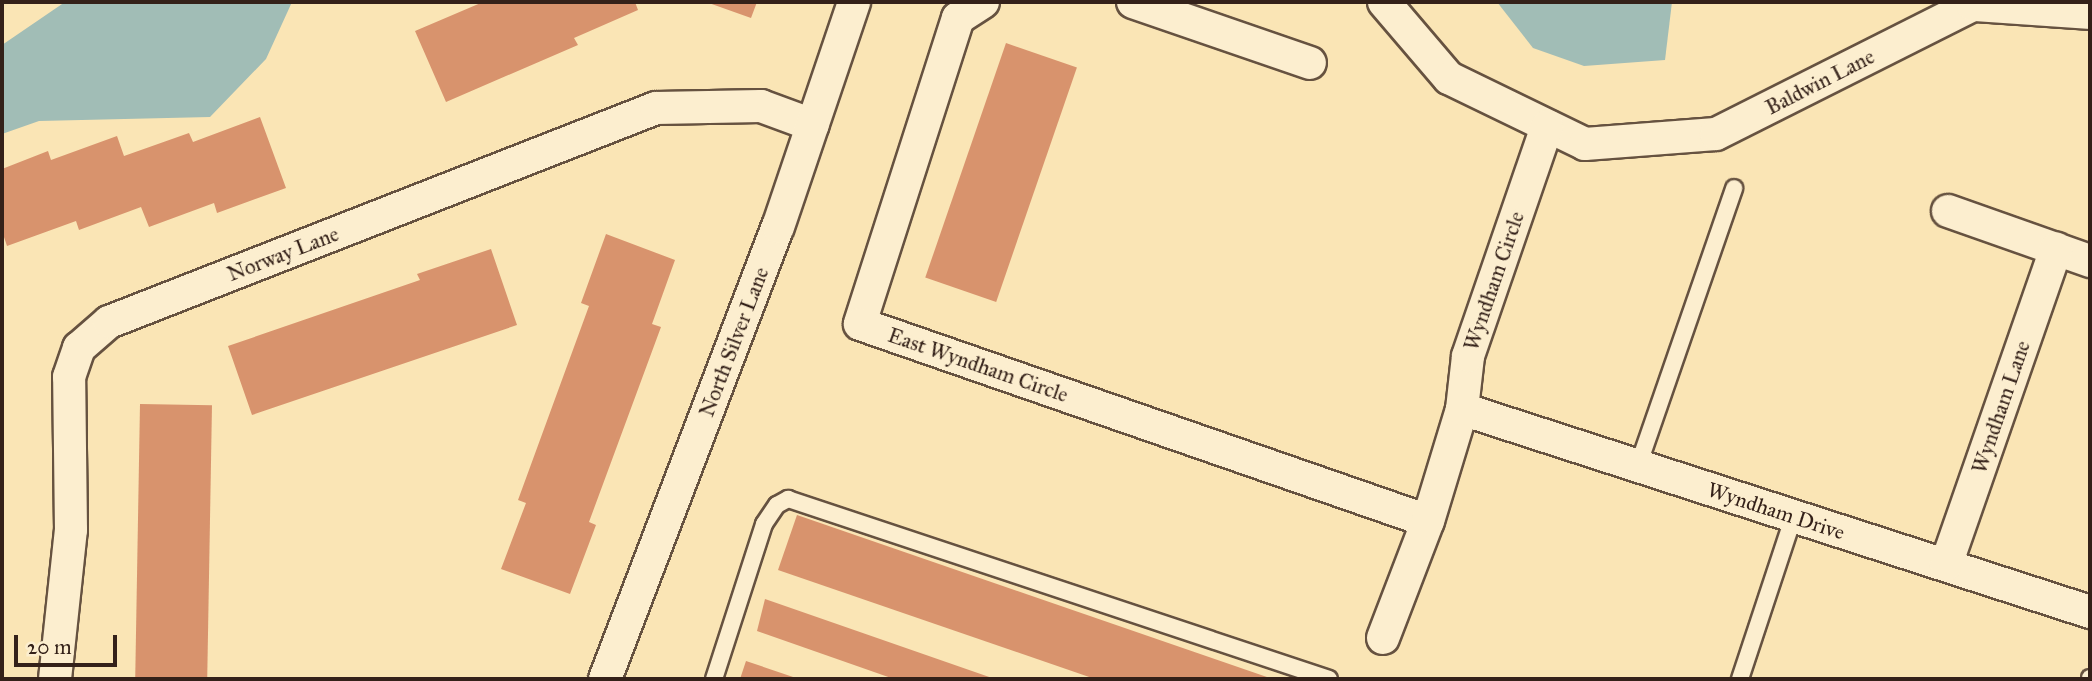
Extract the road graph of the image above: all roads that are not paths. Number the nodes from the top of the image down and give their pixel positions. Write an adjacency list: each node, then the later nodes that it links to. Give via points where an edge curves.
1 (854, 2): 8 (street, North Silver Lane)
2 (983, 2): 17 (street, East Wyndham Circle, via 958,18 860,324)
3 (1133, 2): 7 (street)
4 (1384, 2): 9 (street, via 1449,78)
5 (1967, 5): 6 (street, Baldwin Lane); 9 (street, Baldwin Lane, via 1716,134 1585,144)
6 (2090, 13)
7 (1310, 63)
8 (813, 125): 21 (street, Norway Lane, via 761,106 656,108 109,322 79,348 69,377 71,530); 22 (street, North Silver Lane)
9 (1547, 126): 14 (street, Wyndham Circle, via 1468,356)
10 (1734, 187): 15 (lane)
11 (1948, 211): 12 (street)
12 (2056, 249): 13 (street); 18 (street, Wyndham Lane)
13 (2090, 261)
14 (1462, 409): 15 (street, Wyndham Drive); 17 (street, Wyndham Circle)
15 (1637, 466): 16 (street, Wyndham Drive)
16 (1794, 516): 18 (street, Wyndham Drive); 25 (lane)
17 (1428, 520): 20 (street, Wyndham Circle)
18 (1946, 565): 19 (street, Wyndham Drive)
19 (2090, 612)
20 (1383, 638)
21 (55, 679)
22 (605, 679)
23 (714, 679): 24 (lane, via 764,524 777,505 788,499)
24 (1329, 679)
25 (1740, 679)

